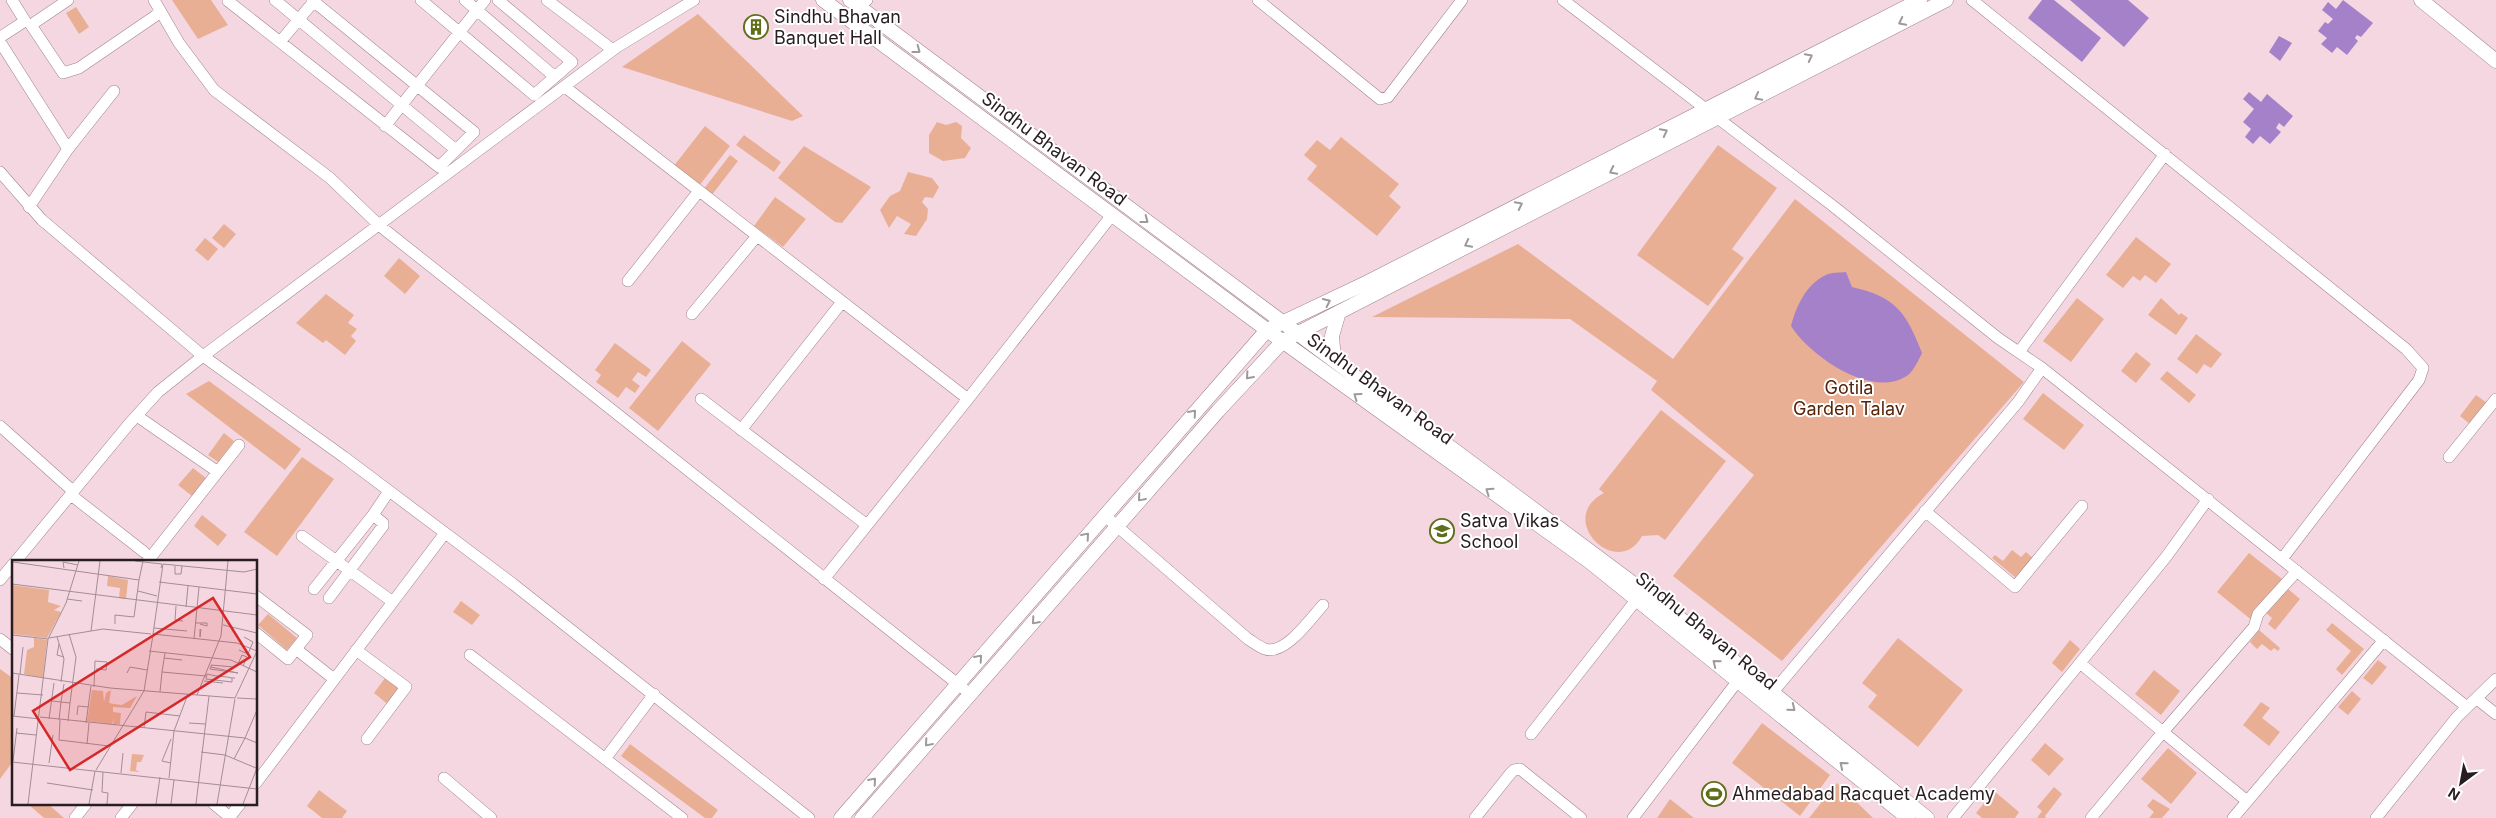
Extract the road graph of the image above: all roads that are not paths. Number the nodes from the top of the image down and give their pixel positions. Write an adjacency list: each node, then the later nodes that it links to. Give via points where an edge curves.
1 (12, 0): 28 (street, via 24,21)
2 (68, 0): 24 (street, via 31,24 63,73 79,68)
3 (154, 0): 24 (street)
4 (275, 0): 25 (street)
5 (314, 0): 25 (street); 34 (street)
6 (421, 0): 27 (street)
7 (465, 0): 23 (street)
8 (485, 0): 23 (street)
9 (498, 0): 33 (street, via 572,62)
10 (547, 0): 31 (street)
11 (694, 0): 31 (street)
12 (823, 0): 26 (main road, Sindhu Bhavan Road)
13 (1258, 0): 14 (street, via 1380,99 1388,98)
14 (1462, 0)
15 (1563, 0): 38 (street)
16 (1920, 0): 38 (main road, one-way to 16)
17 (1946, 0): 38 (main road, one-way to 38)
18 (1972, 0): 44 (street)
19 (2421, 0): 32 (main road)
20 (2436, 0): 30 (main road)
21 (228, 1): 29 (street)
22 (858, 2): 26 (street); 55 (main road, Sindhu Bhavan Road, one-way to 55)
23 (477, 10): 27 (street); 33 (street)
24 (161, 12): 49 (street, via 179,43 214,90 330,178)
25 (299, 20): 29 (street); 37 (street)
26 (849, 20): 48 (main road, Sindhu Bhavan Road)
27 (460, 32): 33 (street, via 534,95); 34 (street)
28 (1, 41): 42 (street)
29 (280, 42): 39 (street)
30 (2496, 49)
31 (613, 50): 35 (street)
32 (2496, 61)
33 (556, 77)
34 (416, 86): 37 (street); 40 (street)
35 (565, 87): 41 (street); 46 (street)
36 (114, 91): 42 (street)
37 (403, 104): 39 (street); 43 (street)
38 (1711, 115): 53 (main road, one-way to 53); 55 (main road, one-way to 38); 59 (street)
39 (385, 126): 43 (street, via 439,167)
40 (474, 132): 41 (street); 43 (street)
41 (489, 144): 49 (street)
42 (68, 149): 47 (street)
43 (456, 150)
44 (2165, 154): 59 (street); 84 (street, via 2406,349 2423,368 2420,380)
45 (0, 172): 47 (street)
46 (699, 191): 50 (street); 51 (street)
47 (29, 207): 60 (street)
48 (1112, 215): 56 (main road, Sindhu Bhavan Road); 64 (street)
49 (380, 226): 60 (street); 90 (street)
50 (757, 236): 52 (street); 54 (street)
51 (628, 281)
52 (842, 302): 64 (street); 68 (street)
53 (1339, 312): 57 (main road); 61 (main road, via 1332,336)
54 (692, 314)
55 (1283, 322): 56 (main road); 57 (main road, Sindhu Bhavan Road)
56 (1267, 330): 58 (main road, Sindhu Bhavan Road); 78 (main road, one-way to 56)
57 (1297, 333): 58 (main road); 61 (main road, Sindhu Bhavan Road)
58 (1283, 342): 80 (main road, one-way to 80); 95 (main road, Sindhu Bhavan Road, one-way to 58)
59 (2019, 352): 62 (street)
60 (203, 356): 66 (street, via 158,392); 72 (street)
61 (1334, 360): 106 (main road, Sindhu Bhavan Road, via 1693,628)
62 (2042, 368): 74 (street); 76 (street, via 2018,402)
63 (701, 399): 68 (street)
64 (968, 399): 79 (street)
65 (2496, 399): 70 (street)
66 (137, 416): 71 (street); 73 (street)
67 (0, 426): 73 (street)
68 (741, 430): 79 (street)
69 (239, 445): 71 (street)
70 (2449, 457)
71 (218, 472): 83 (street)
72 (389, 491): 77 (street); 81 (street)
73 (73, 493): 83 (street); 85 (street)
74 (2208, 499): 84 (street); 105 (street, via 2166,557)
75 (2082, 506): 76 (street, via 2015,586)
76 (1925, 511): 112 (street)
77 (372, 515): 86 (street); 88 (street, via 383,526)
78 (1104, 515): 80 (street); 109 (main road, one-way to 78)
79 (867, 526): 90 (street)
80 (1117, 526): 97 (street, via 1248,639 1266,649 1276,650 1286,645); 111 (main road, one-way to 111)
81 (445, 533): 96 (street); 110 (street)
82 (302, 536): 86 (street)
83 (145, 557)
84 (2282, 559): 89 (street)
85 (16, 560)
86 (336, 561): 88 (street); 92 (street)
87 (12, 565): 91 (street)
88 (349, 570): 94 (street); 96 (street)
89 (2297, 571): 100 (street); 116 (street, via 2258,614 2254,627)
90 (824, 579): 109 (street)
91 (0, 580)
92 (314, 589)
93 (258, 598): 102 (street, via 307,635)
94 (329, 598)
95 (1637, 599): 106 (main road, Sindhu Bhavan Road, one-way to 95); 117 (street)
96 (393, 602): 103 (street)
97 (1323, 605)
98 (258, 635): 102 (street, via 288,659)
99 (0, 639): 101 (street)
100 (2384, 640): 114 (street); 122 (street)
101 (12, 648)
102 (296, 649): 107 (street)
103 (356, 650): 107 (street); 118 (street, via 406,687)
104 (470, 655): 119 (street)
105 (2080, 663): 116 (street); 140 (street)
106 (1742, 676): 112 (main road, Sindhu Bhavan Road); 137 (street)
107 (334, 679): 121 (street)
108 (2496, 679): 113 (street)
109 (957, 684): 111 (street); 133 (main road, one-way to 109)
110 (654, 694): 119 (street); 132 (street)
111 (971, 694): 134 (main road, one-way to 134)
112 (1769, 698): 138 (main road, Sindhu Bhavan Road, one-way to 112); 139 (main road, Sindhu Bhavan Road, one-way to 139)
113 (2476, 698): 114 (street); 115 (street)
114 (2467, 708): 143 (street)
115 (2496, 714)
116 (2163, 732): 122 (street); 141 (street)
117 (1532, 734)
118 (368, 740)
119 (605, 759): 131 (street)
120 (444, 778): 130 (street)
121 (258, 780)
122 (2246, 801): 142 (street)
123 (84, 806): 127 (street)
124 (130, 806): 128 (street)
125 (216, 806): 129 (street)
126 (239, 806): 129 (street)
127 (75, 818)
128 (121, 818)
129 (230, 818)
130 (491, 818)
131 (682, 818)
132 (809, 818)
133 (841, 818)
134 (862, 818)
135 (1475, 818): 136 (street, via 1510,774 1520,769)
136 (1581, 818)
137 (1633, 818)
138 (1908, 818)
139 (1927, 818)
140 (1952, 818)
141 (2091, 818)
142 (2233, 818)
143 (2376, 818)

